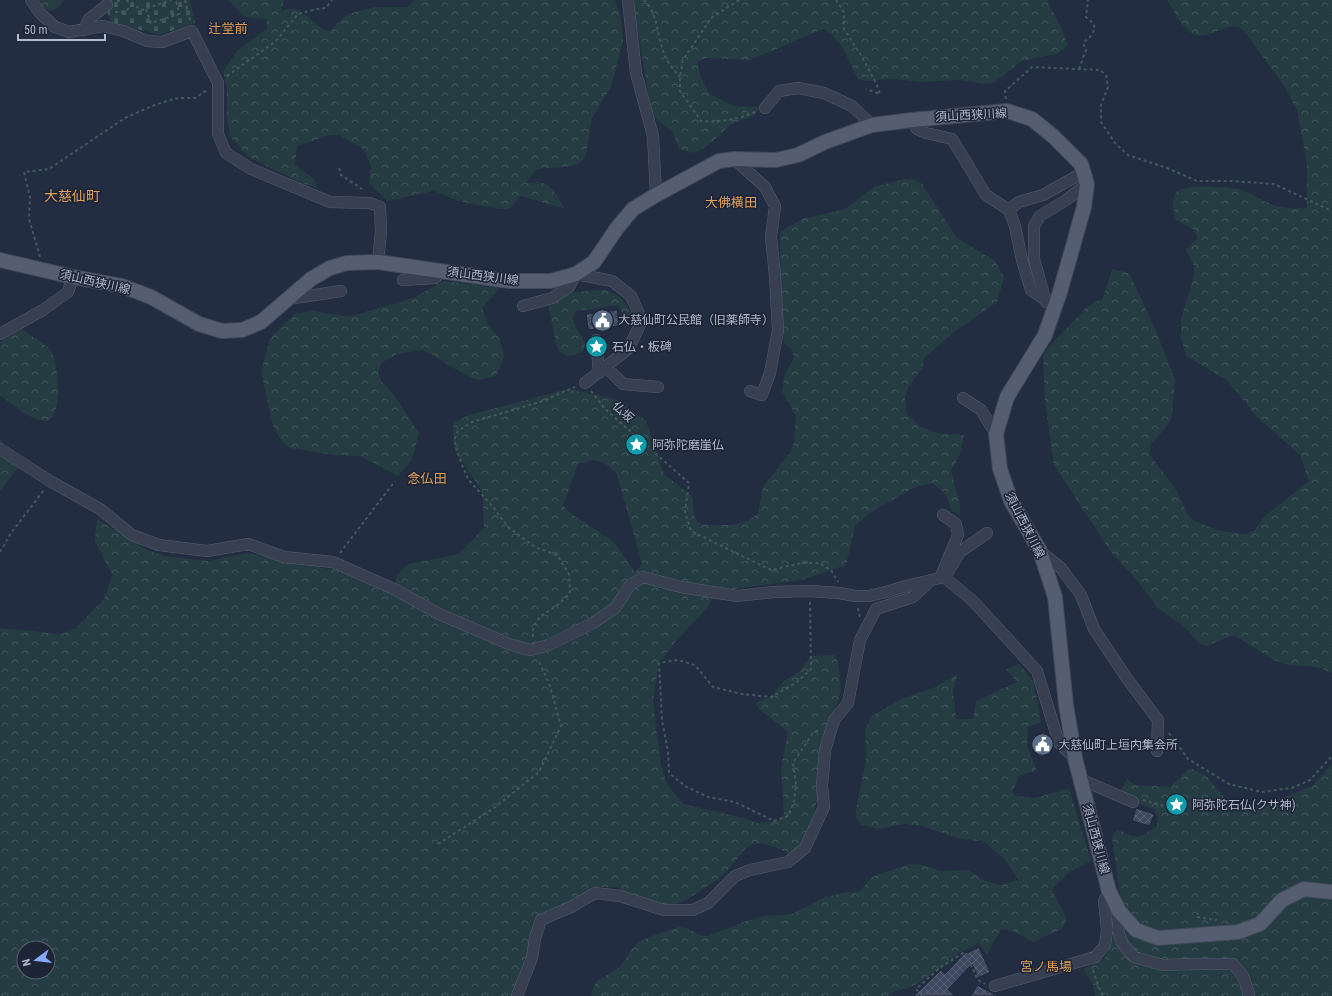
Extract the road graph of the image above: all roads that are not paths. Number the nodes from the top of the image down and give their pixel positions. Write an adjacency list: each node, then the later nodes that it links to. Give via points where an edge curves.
1 (31, 0): 4 (street, via 40,13 55,26 69,32)
2 (628, 0): 10 (street, via 636,73 653,136)
3 (106, 6): 4 (street, via 88,19)
4 (84, 30): 13 (street, via 104,26 123,30 147,41 162,42 192,31 218,83 218,134 226,153 251,169 330,202 370,203 380,207)
5 (765, 108): 7 (street, via 779,91 798,88 824,93 852,106)
6 (912, 120): 7 (main road, 須山西狭川線); 9 (main road, 須山西狭川線, via 1007,110 1032,119 1054,137 1081,164); 11 (street, via 917,129 952,139 986,194)
7 (872, 125): 8 (main road, 須山西狭川線, via 824,142 798,155 776,160)
8 (734, 159): 10 (main road, 須山西狭川線, via 719,161); 28 (street, via 765,187 775,206 771,237 778,330 770,372 762,395)
9 (1086, 178): 11 (street, via 1019,202); 20 (street, via 1066,200 1040,216 1034,226 1034,259); 22 (main road, 須山西狭川線, via 1084,206)
10 (656, 195): 15 (main road, 須山西狭川線, via 633,209 594,262)
11 (1009, 210): 20 (street, via 1031,290)
12 (0, 260): 16 (main road, 須山西狭川線)
13 (378, 262): 14 (main road, 須山西狭川線); 19 (main road, 須山西狭川線, via 347,263 330,268 311,279)
14 (441, 271): 15 (main road, 須山西狭川線, via 509,281 551,281); 17 (street, via 435,278)
15 (576, 274): 21 (street, via 569,287 552,298); 25 (street, via 612,281 632,296 642,321 628,349)
16 (73, 277): 19 (main road, 須山西狭川線, via 122,286 151,297 199,324 222,331 242,330 261,322); 23 (street, via 68,292)
17 (403, 280)
18 (341, 291): 19 (street)
19 (288, 299)
20 (1044, 299): 22 (street)
21 (523, 306)
22 (1053, 314): 30 (main road, 須山西狭川線, via 1046,335 1007,397)
23 (0, 334)
24 (596, 340): 25 (street)
25 (602, 370): 26 (street); 27 (street, via 623,384)
26 (585, 383)
27 (658, 387)
28 (750, 392)
29 (963, 398): 30 (street, via 981,410)
30 (996, 434): 34 (main road, 須山西狭川線, via 1000,469 1011,501)
31 (0, 449): 35 (street, via 100,509 132,535 159,545 207,551 248,544 284,557 333,562 396,590 439,614 509,644 530,650 549,645 593,623 615,608 630,585 642,577 681,587 736,596 809,591 869,596)
32 (943, 515): 35 (street, via 956,524 958,535)
33 (987, 533): 35 (street, via 960,552)
34 (1040, 551): 36 (street, via 1061,568 1080,595 1094,628 1158,720); 37 (main road, 須山西狭川線, via 1055,597 1066,706)
35 (938, 579): 37 (street, via 973,601 1037,671 1059,743); 44 (street, via 912,597 876,609 860,640 848,703 834,720 825,750 822,786 824,807 805,848 788,862 735,876 708,903 693,910 664,910 620,896 595,893 541,920 532,958)
36 (1157, 751)
37 (1075, 758): 38 (main road, 須山西狭川線)
38 (1080, 779): 39 (street); 40 (main road, 須山西狭川線)
39 (1133, 802)
40 (1109, 891): 42 (main road, 須山西狭川線); 43 (street, via 1104,901 1107,930 1105,945 1095,958)
41 (1332, 892): 42 (main road, 須山西狭川線, via 1304,889 1282,900 1260,924 1238,932 1212,935 1158,938 1136,930)
42 (1119, 911): 45 (street, via 1118,930 1122,943 1134,958 1163,965 1233,964 1243,976)
43 (995, 986)
44 (517, 996)
45 (1248, 996)

